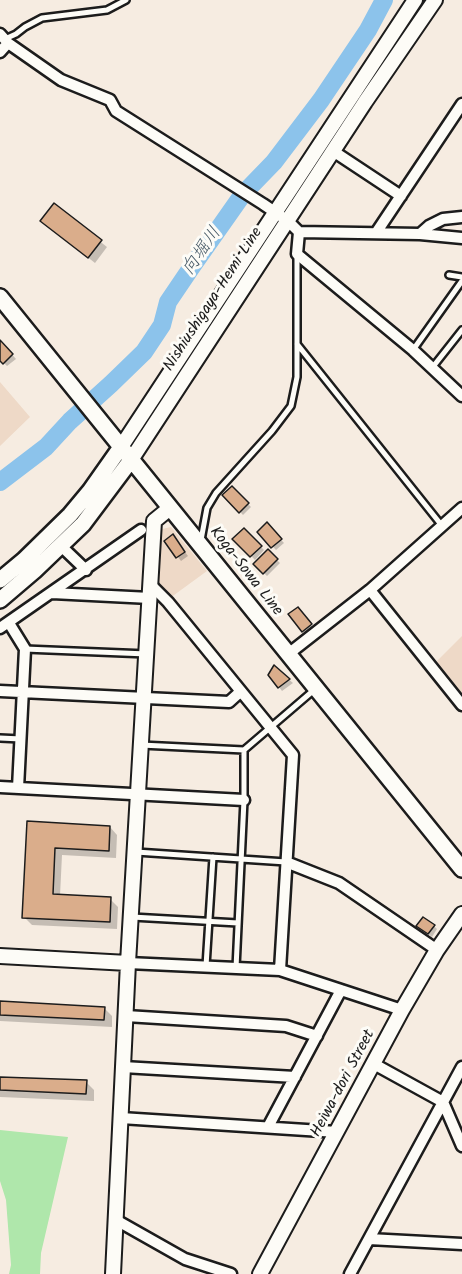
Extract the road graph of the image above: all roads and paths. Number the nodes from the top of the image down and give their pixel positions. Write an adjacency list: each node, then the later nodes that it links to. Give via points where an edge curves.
1 (126, 0): 4 (lane, via 107,10 42,18)
2 (415, 0): 9 (street, Nishiushigaya-Hemi Line)
3 (435, 0): 7 (street, Nishiushigaya-Hemi Line)
4 (5, 39): 5 (street); 9 (street, via 61,80 110,100 116,111)
5 (0, 52)
6 (462, 104): 8 (street)
7 (333, 151): 8 (street); 11 (street, Nishiushigaya-Hemi Line)
8 (401, 196): 13 (street)
9 (275, 213): 11 (street); 25 (street, Nishiushigaya-Hemi Line)
10 (462, 217): 14 (street, via 443,219)
11 (288, 221): 12 (street); 26 (street, Nishiushigaya-Hemi Line)
12 (299, 231): 13 (street); 16 (street)
13 (376, 233): 14 (street)
14 (420, 234): 15 (street)
15 (462, 238)
16 (297, 254): 21 (lane); 22 (street)
17 (449, 275): 18 (lane)
18 (462, 279): 22 (lane)
19 (0, 297): 25 (main road, Koga-Sowa Line)
20 (462, 330): 23 (lane)
21 (296, 343): 29 (lane); 31 (lane, via 297,377 291,406 216,493 207,508)
22 (413, 350): 23 (street)
23 (432, 368): 24 (street)
24 (462, 396)
25 (121, 447): 26 (main road, Koga-Sowa Line); 34 (main road, Nishiushigaya-Hemi Line, via 70,515)
26 (131, 460): 27 (main road, Koga-Sowa Line); 32 (main road, Nishiushigaya-Hemi Line, via 102,501)
27 (170, 508): 31 (main road, Koga-Sowa Line); 36 (street, via 154,521)
28 (462, 508): 29 (street)
29 (443, 527): 35 (street)
30 (141, 530): 33 (street)
31 (200, 545): 42 (main road, Koga-Sowa Line)
32 (61, 546): 33 (street); 38 (main road, Nishiushigaya-Hemi Line)
33 (86, 570): 37 (street)
34 (0, 580)
35 (370, 590): 42 (street); 48 (street)
36 (151, 592): 37 (street); 41 (street); 46 (street, via 168,602)
37 (52, 593): 39 (street)
38 (0, 600)
39 (4, 625): 40 (street)
40 (25, 649): 41 (lane); 45 (street)
41 (147, 654): 47 (street)
42 (287, 655): 43 (main road, Koga-Sowa Line)
43 (315, 689): 49 (lane); 62 (main road, Koga-Sowa Line)
44 (0, 691): 45 (street)
45 (24, 692): 47 (street); 51 (street)
46 (240, 692): 47 (street, via 229,702); 49 (street)
47 (144, 697): 52 (street)
48 (462, 705)
49 (270, 729): 53 (lane); 61 (street, via 293,754)
50 (0, 738): 51 (lane)
51 (21, 739): 55 (street)
52 (141, 746): 53 (lane); 56 (street)
53 (244, 750): 57 (lane)
54 (0, 787): 55 (street)
55 (18, 788): 56 (street)
56 (138, 794): 57 (street); 58 (street)
57 (244, 800): 60 (lane)
58 (134, 852): 59 (lane); 64 (street)
59 (213, 857): 60 (lane); 65 (lane)
60 (241, 859): 61 (lane); 66 (lane)
61 (286, 862): 67 (street, via 339,883); 72 (street)
62 (462, 869)
63 (462, 914): 67 (street, Heiwa-dori Street)
64 (130, 917): 65 (lane); 69 (street)
65 (209, 921): 66 (lane); 70 (lane)
66 (238, 923): 71 (lane)
67 (437, 950): 74 (street, Heiwa-dori Street)
68 (0, 956): 69 (street)
69 (128, 963): 70 (street); 75 (street)
70 (206, 967): 71 (street)
71 (236, 968): 72 (street)
72 (280, 970): 73 (street)
73 (342, 990): 74 (street); 76 (street)
74 (402, 1010): 77 (street, Heiwa-dori Street)
75 (126, 1016): 76 (street, via 286,1026); 78 (street)
76 (317, 1035): 80 (street)
77 (374, 1064): 81 (street); 84 (street, Heiwa-dori Street)
78 (123, 1067): 80 (street); 82 (street)
79 (462, 1067): 81 (street)
80 (295, 1077): 83 (street)
81 (443, 1102): 85 (street); 87 (street)
82 (121, 1118): 83 (street); 86 (street)
83 (268, 1127): 84 (street)
84 (337, 1132): 91 (street, Heiwa-dori Street)
85 (462, 1146)
86 (116, 1220): 89 (street); 90 (street, via 185,1259)
87 (369, 1239): 88 (street); 92 (street)
88 (462, 1244)
89 (113, 1274)
90 (231, 1274)
91 (260, 1274)
92 (350, 1274)

